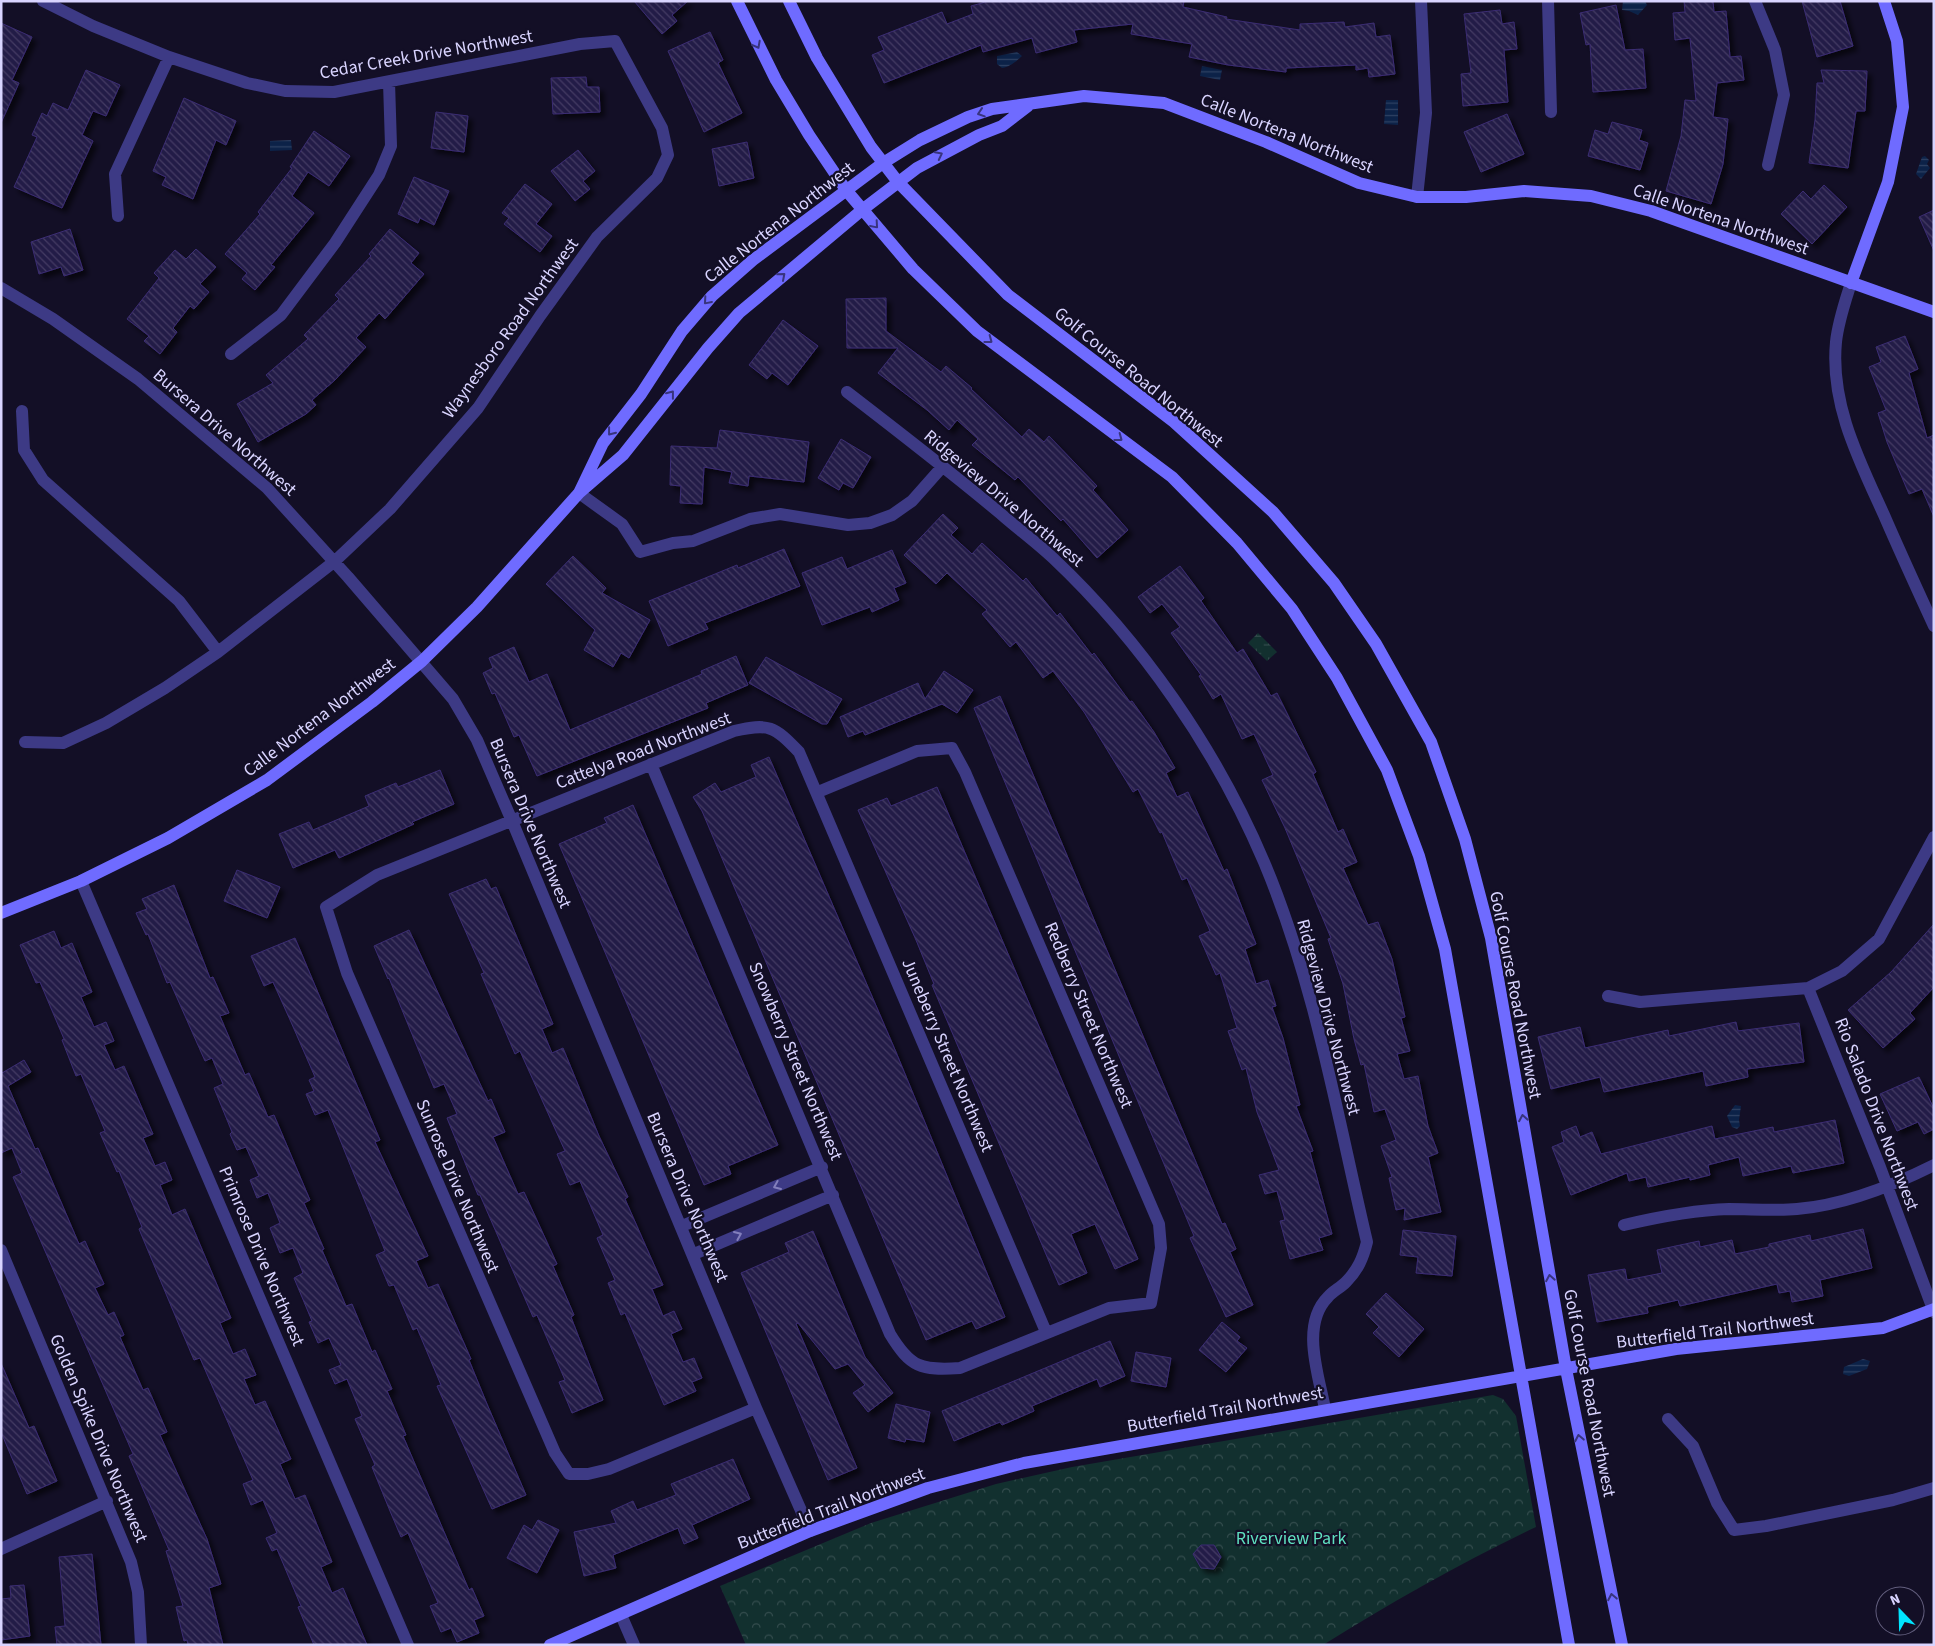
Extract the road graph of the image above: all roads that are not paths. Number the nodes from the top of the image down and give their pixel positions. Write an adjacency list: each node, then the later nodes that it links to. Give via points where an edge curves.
1 (43, 1): 8 (street, Cedar Creek Drive Northwest, via 93,26)
2 (737, 1): 16 (street, one-way to 16, via 776,80)
3 (789, 1): 13 (street, Golf Course Road Northwest, via 817,58)
4 (1421, 1): 17 (street, via 1426,113)
5 (1548, 1): 11 (street)
6 (1754, 1): 14 (street, via 1775,50 1784,95)
7 (1884, 1): 20 (street, via 1897,41 1903,107 1888,182)
8 (169, 57): 9 (street, Cedar Creek Drive Northwest, via 247,83 285,91 334,92); 19 (street, via 115,174)
9 (389, 82): 12 (street, Cedar Creek Drive Northwest, via 580,44 615,41 662,128); 23 (street, via 390,146 379,175 335,243 280,315)
10 (1029, 105): 13 (street, Calle Nortena Northwest, one-way to 13, via 992,109 968,117 920,140); 15 (street, Calle Nortena Northwest, one-way to 10, via 932,158 1002,126); 17 (street, Calle Nortena Northwest, via 1084,96 1164,103 1266,142 1359,183)
11 (1552, 112)
12 (668, 155): 28 (street, Waynesboro Road Northwest, via 656,178 597,237 478,408 390,509)
13 (883, 163): 15 (street, Golf Course Road Northwest); 16 (street, Calle Nortena Northwest)
14 (1768, 165)
15 (898, 182): 18 (street, Calle Nortena Northwest); 52 (street, Golf Course Road Northwest, one-way to 15, via 1491,938 1465,839 1431,742 1385,660 1334,583 1273,512 1174,422 1008,295)
16 (846, 190): 18 (street); 27 (street, Calle Nortena Northwest, one-way to 27, via 753,260 712,296 682,331 641,394 603,443)
17 (1417, 197): 20 (street, Calle Nortena Northwest, via 1466,197 1524,191 1591,196 1651,211)
18 (862, 210): 27 (street, Calle Nortena Northwest, one-way to 18, via 623,455 739,313); 53 (street, one-way to 53, via 913,269 977,331 1172,478 1236,543 1292,608 1338,678 1387,770 1420,856 1445,949)
19 (118, 216)
20 (1851, 283): 22 (street, Calle Nortena Northwest); 29 (street, via 1836,342 1842,415 1856,454)
21 (1, 288): 28 (street, Bursera Drive Northwest, via 53,319 138,379 267,488)
22 (1934, 312)
23 (231, 354)
24 (847, 392): 26 (street, Ridgeview Drive Northwest)
25 (22, 411): 30 (street, via 24,450 43,480 179,601)
26 (942, 466): 27 (street, via 912,500 892,515 870,523 848,525 780,514 750,519 693,541 640,552 622,524); 55 (street, Ridgeview Drive Northwest, via 1052,558 1142,657 1188,720 1221,774 1264,862 1293,941 1317,1026 1367,1242 1362,1263 1346,1282 1326,1297 1315,1318 1313,1343)
27 (579, 493): 31 (street, Calle Nortena Northwest, via 516,565)
28 (335, 561): 30 (street, Waynesboro Road Northwest); 31 (street, Bursera Drive Northwest)
29 (1934, 626)
30 (218, 652): 32 (street, Waynesboro Road Northwest, via 106,723 63,743)
31 (422, 661): 35 (street, Bursera Drive Northwest, via 453,699 477,740); 37 (street, Calle Nortena Northwest, via 318,744 267,780 168,838)
32 (25, 742)
33 (651, 764): 34 (street, Cattelya Road Northwest, via 734,731 760,725 781,734 799,752); 35 (street, Cattelya Road Northwest); 43 (street, Snowberry Street Northwest)
34 (818, 792): 51 (street, Juneberry Street Northwest); 51 (street, Redberry Street Northwest, via 917,751 952,748 1159,1224 1161,1248 1151,1303 1110,1308)
35 (512, 821): 38 (street, Cattelya Road Northwest, via 377,875); 47 (street, Bursera Drive Northwest)
36 (1934, 837): 40 (street, via 1880,939 1842,971)
37 (81, 881): 39 (street, Calle Nortena Northwest); 63 (street, Primrose Drive Northwest)
38 (326, 907): 54 (street, Sunrose Drive Northwest, via 347,973 555,1453 569,1474 609,1469)
39 (1, 913)
40 (1808, 988): 41 (street, via 1640,1002); 44 (street, Rio Salado Drive Northwest)
41 (1608, 996)
42 (1934, 1165): 44 (street)
43 (822, 1167): 45 (street, Snowberry Street Northwest); 47 (street, one-way to 47)
44 (1887, 1186): 46 (street, via 1844,1201 1798,1209 1726,1209 1657,1217); 50 (street, Rio Salado Drive Northwest)
45 (833, 1195): 49 (street, one-way to 45); 51 (street, Snowberry Street Northwest, via 890,1334 902,1353 917,1365 934,1370 960,1368)
46 (1624, 1225)
47 (682, 1226): 49 (street, Bursera Drive Northwest)
48 (1, 1250): 58 (street, Golden Spike Drive Northwest)
49 (694, 1254): 54 (street, Bursera Drive Northwest)
50 (1933, 1310): 52 (street, Butterfield Trail Northwest, via 1883,1328 1676,1349)
51 (1046, 1332)
52 (1566, 1369): 53 (street, Butterfield Trail Northwest); 67 (street, Golf Course Road Northwest, one-way to 52)
53 (1521, 1376): 55 (street, Butterfield Trail Northwest); 66 (street)
54 (756, 1408): 59 (street, Bursera Drive Northwest)
55 (1326, 1409): 59 (street, Butterfield Trail Northwest, via 1024,1463 928,1488)
56 (1668, 1419): 57 (street, via 1693,1446 1717,1503 1734,1530 1893,1500)
57 (1934, 1488)
58 (107, 1501): 60 (street); 62 (street, Golden Spike Drive Northwest, via 131,1562 138,1592)
59 (810, 1531): 61 (street, Butterfield Trail Northwest)
60 (1, 1549)
61 (622, 1615): 64 (street, Butterfield Trail Northwest); 65 (street)
62 (141, 1645)
63 (408, 1645)
64 (550, 1645)
65 (634, 1645)
66 (1568, 1645)
67 (1622, 1645)

